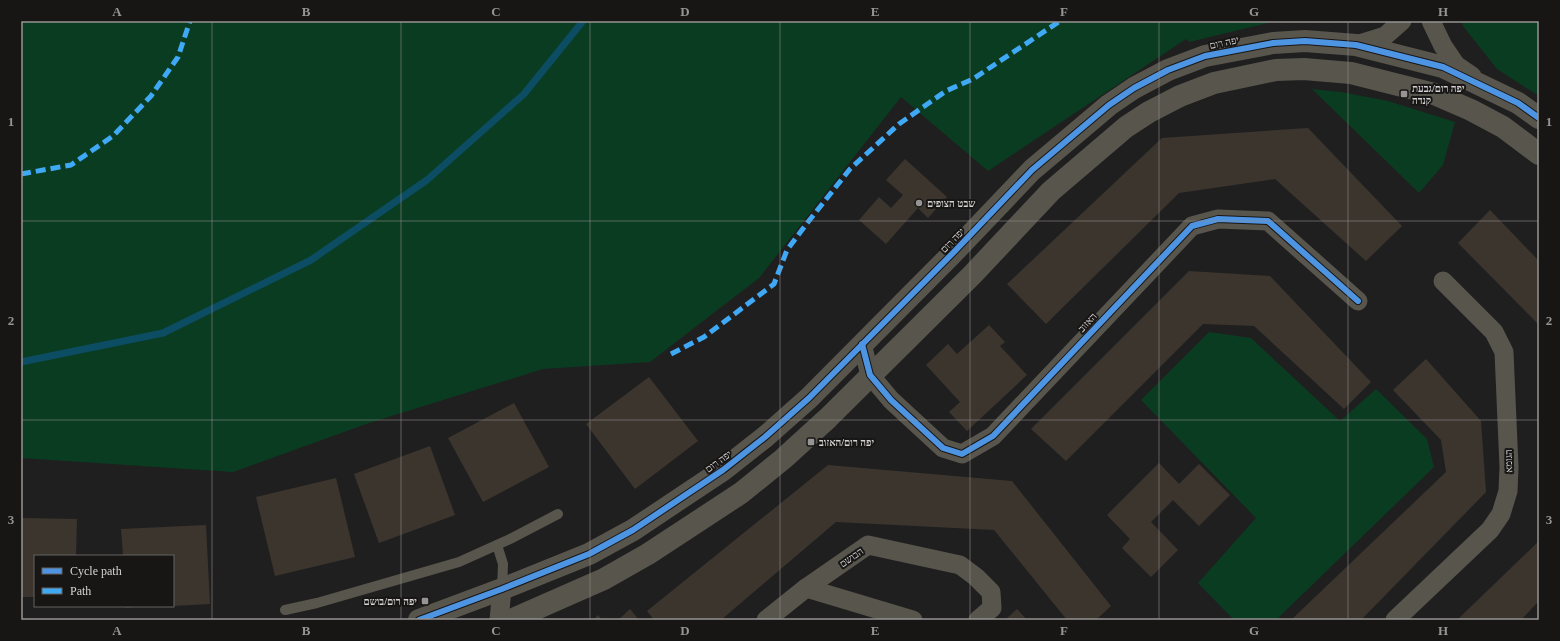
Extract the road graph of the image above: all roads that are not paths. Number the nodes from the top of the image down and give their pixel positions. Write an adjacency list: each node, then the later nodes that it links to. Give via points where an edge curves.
1 (1402, 21): 3 (street, via 1385,36)
2 (1431, 21): 4 (street, via 1456,65)
3 (1356, 45): 4 (street, יפה רום, via 1443,67); 9 (street, יפה רום, via 1305,41 1273,42 1205,56 1134,88 1109,105 1032,170)
4 (1482, 84): 5 (street, יפה רום, via 1518,103)
5 (1539, 118)
6 (1539, 154): 10 (street, via 1503,127 1440,96 1351,73 1304,69 1276,70 1214,83 1149,112 1057,186)
7 (1443, 281): 22 (street, הגומא, via 1494,332 1504,352 1508,491 1501,514 1490,530)
8 (1358, 301): 10 (street, האזוב, via 1268,221 1218,219 1192,226 993,436 962,454 943,448 891,400)
9 (862, 344): 10 (street, האזוב); 14 (street, יפה רום, via 809,398 765,437 680,500 589,554)
10 (870, 375): 18 (street, via 783,459 708,515 604,579)
11 (558, 514): 12 (lane)
12 (497, 545): 14 (lane, via 503,564); 15 (lane, via 459,562)
13 (806, 588): 19 (street); 20 (street); 21 (street, הבושם, via 868,545 960,565 991,592 992,608)
14 (502, 589): 16 (street, יפה רום); 17 (street)
15 (284, 610)
16 (419, 620)
17 (499, 620)
18 (511, 620)
19 (766, 620)
20 (913, 620)
21 (978, 620)
22 (1395, 620)

